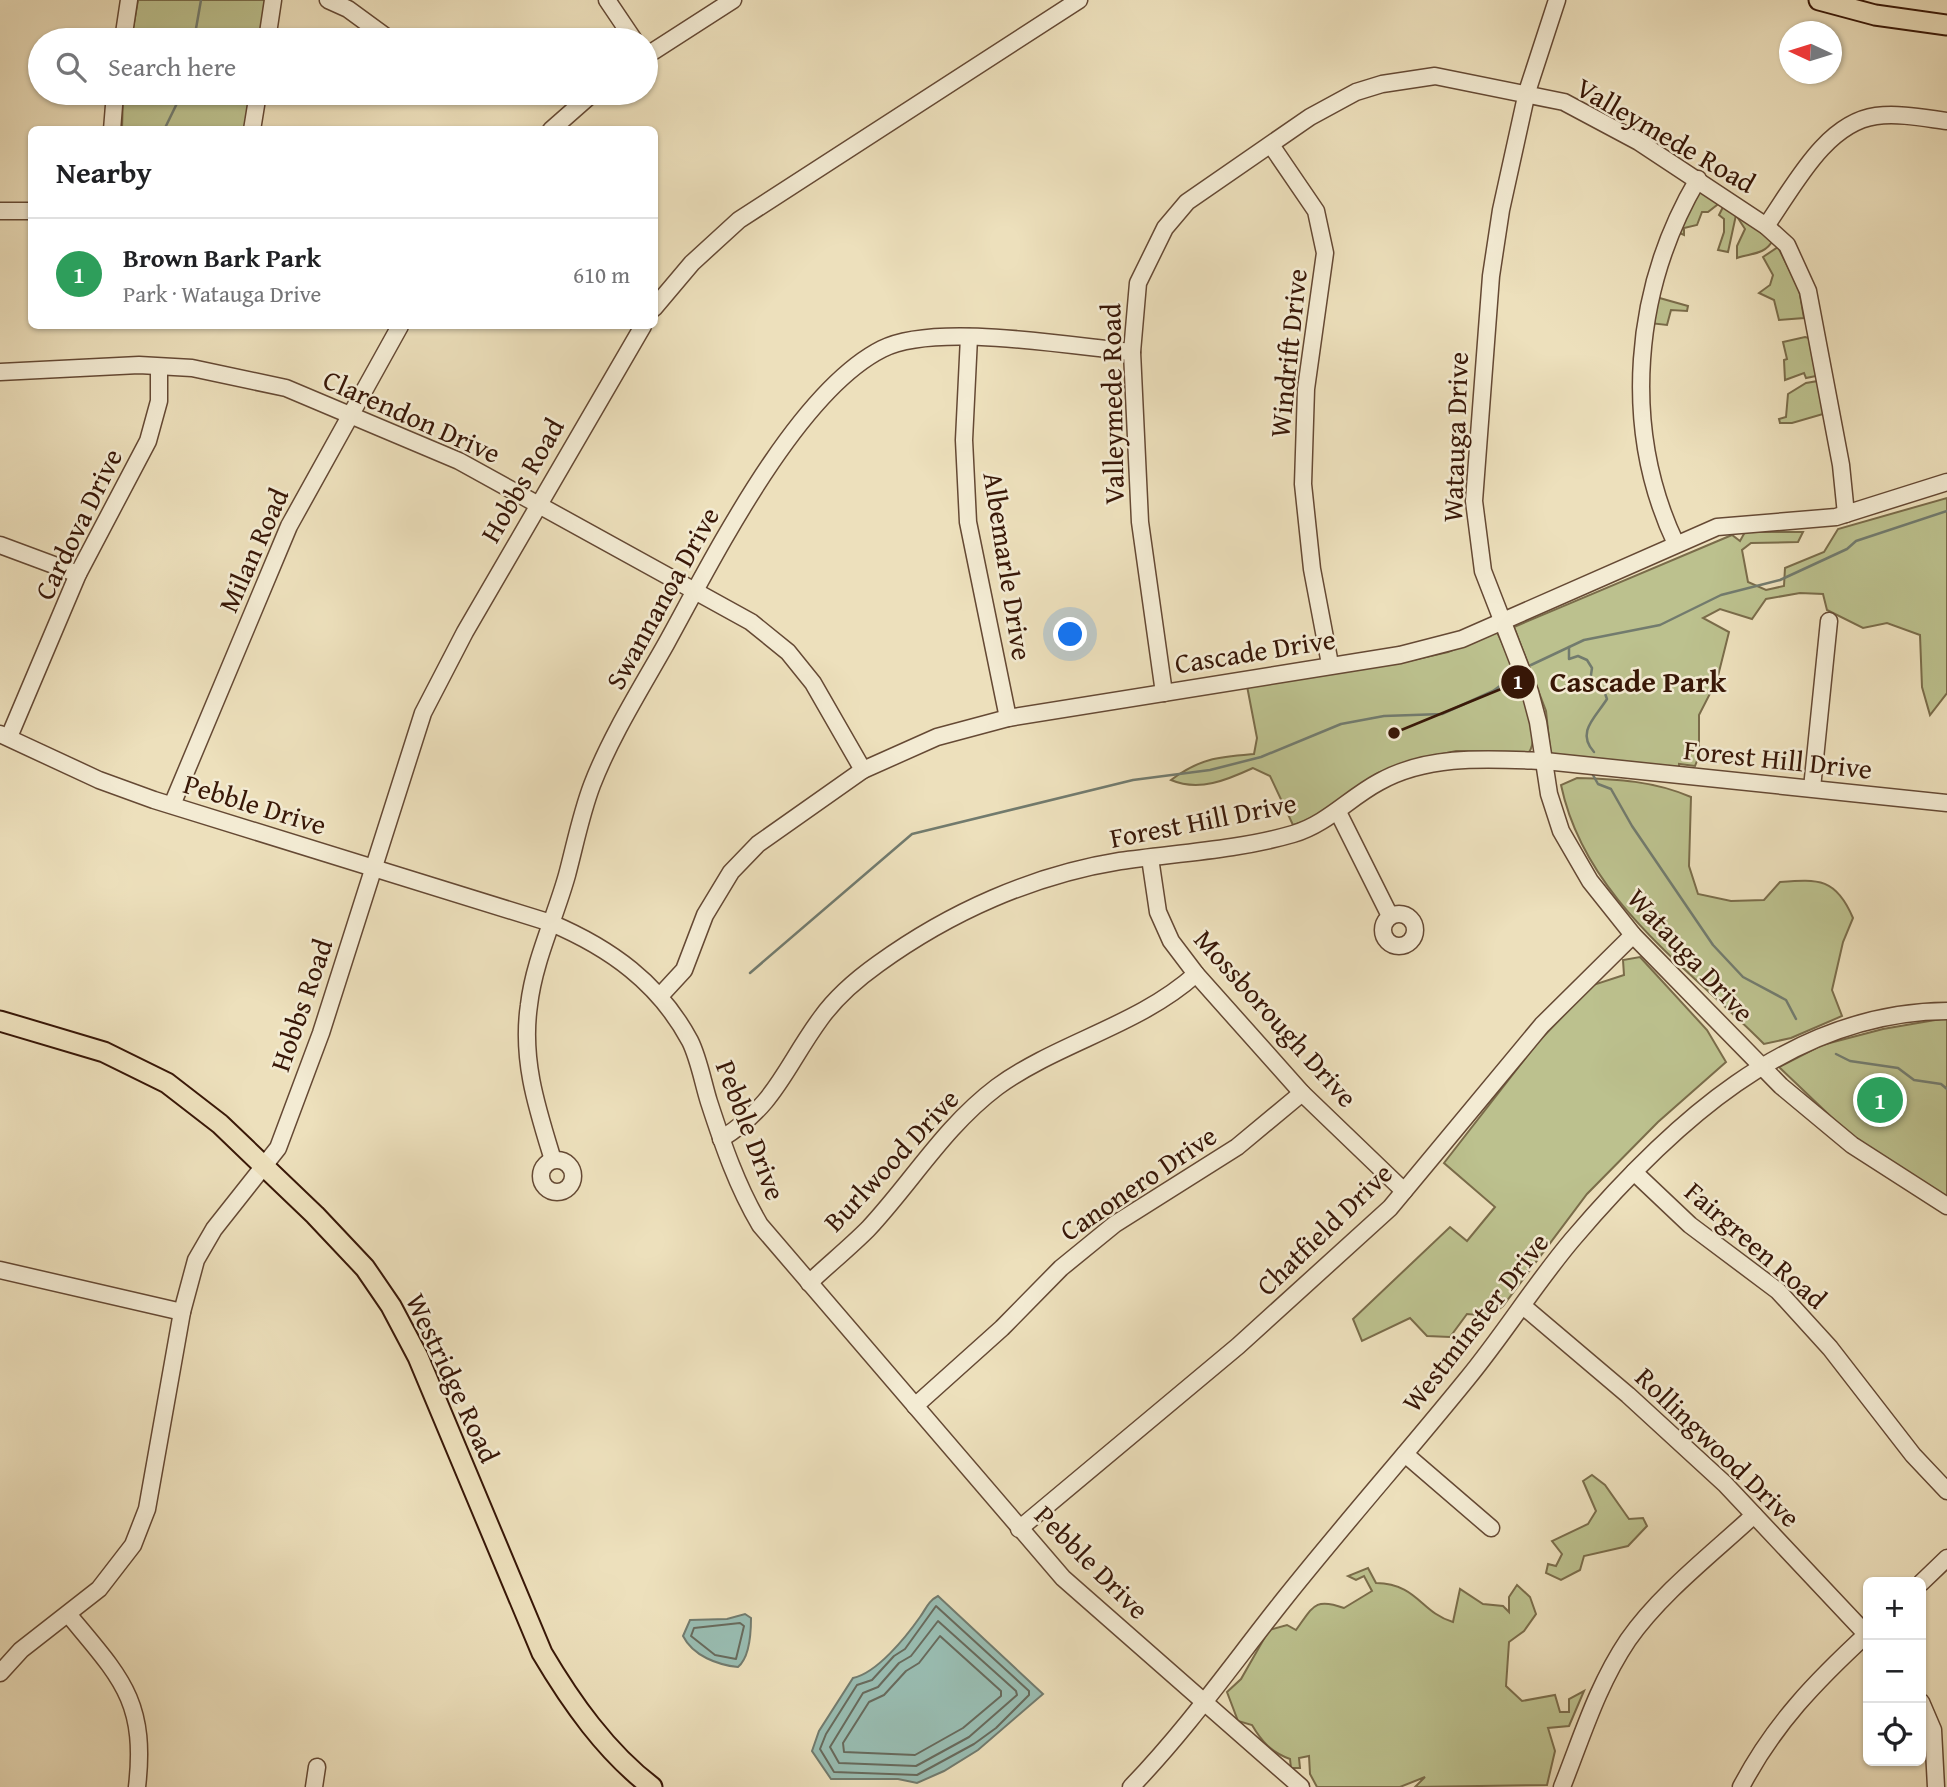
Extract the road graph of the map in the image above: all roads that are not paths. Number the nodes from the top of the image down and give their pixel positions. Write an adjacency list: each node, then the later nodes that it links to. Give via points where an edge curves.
1 (129, 0): 10 (street)
2 (273, 0): 11 (street)
3 (328, 0): 12 (street)
4 (607, 0): 13 (street)
5 (733, 0): 14 (street)
6 (1079, 0): 28 (street, via 739,220 692,263)
7 (1557, 0): 15 (street, Watauga Drive)
8 (1819, 0): 9 (main road, via 1875,15)
9 (1947, 25)
10 (125, 28)
11 (269, 28)
12 (374, 28)
13 (626, 28)
14 (658, 48)
15 (1527, 92): 23 (street, Valleymede Road, via 1435,76 1411,77 1356,92); 24 (street, Valleymede Road, via 1563,102 1600,120); 44 (street, Watauga Drive, via 1491,276 1474,502 1483,571)
16 (114, 105): 20 (street)
17 (256, 105): 21 (street)
18 (579, 105): 22 (street)
19 (1947, 121): 27 (street, via 1874,116 1847,128 1828,142)
20 (112, 126)
21 (253, 126)
22 (556, 126)
23 (1271, 145): 32 (street, Valleymede Road, via 1187,202 1165,228 1138,283); 45 (street, Windrift Drive, via 1315,211 1325,253 1306,389 1303,484 1312,569)
24 (1698, 179): 27 (street, Valleymede Road); 39 (street, via 1655,274 1643,363 1643,437 1660,512)
25 (0, 211): 26 (street)
26 (28, 211)
27 (1766, 226): 38 (street, Valleymede Road, via 1787,245 1808,291)
28 (658, 303)
29 (398, 329): 35 (street, Milan Road)
30 (641, 329): 37 (street, Hobbs Road)
31 (969, 337): 32 (street, Swannanoa Drive); 42 (street, Swannanoa Drive, via 934,336 885,347 832,384 748,500); 47 (street, Albemarle Drive, via 964,440 968,522)
32 (1132, 352): 46 (street, Valleymede Road, via 1140,522)
33 (159, 368): 34 (street, Clarendon Drive, via 139,365); 35 (street, Clarendon Drive, via 192,368 286,388); 41 (street, Cardova Drive, via 159,401 148,442)
34 (0, 372)
35 (349, 414): 37 (street, Clarendon Drive, via 459,461); 53 (street, Milan Road, via 289,526)
36 (1947, 482): 38 (street, Cascade Drive)
37 (537, 505): 42 (street, Clarendon Drive); 56 (street, Hobbs Road, via 423,713)
38 (1846, 514): 39 (street, Cascade Drive, via 1717,527)
39 (1676, 544): 44 (street, Cascade Drive)
40 (0, 545): 41 (street)
41 (78, 574): 48 (street, Cardova Drive)
42 (695, 592): 50 (street, Clarendon Drive, via 751,622 788,652 830,710); 58 (street, Swannanoa Drive, via 591,787)
43 (1829, 621): 51 (street)
44 (1503, 622): 45 (street, Cascade Drive, via 1462,639 1400,655); 49 (street, Watauga Drive, via 1530,692)
45 (1330, 664): 46 (street, Cascade Drive)
46 (1164, 693): 47 (street, Cascade Drive)
47 (1007, 718): 50 (street, Cascade Drive, via 937,737)
48 (4, 736): 53 (street, Pebble Drive, via 99,780)
49 (1545, 761): 51 (street, Forest Hill Drive); 54 (street, Forest Hill Drive, via 1486,758 1420,767 1380,781); 59 (street, Watauga Drive, via 1561,831 1590,881)
50 (863, 770): 61 (street, Cascade Drive, via 789,820 731,872 705,915 684,970)
51 (1812, 788): 52 (street, Forest Hill Drive)
52 (1947, 803)
53 (172, 805): 56 (street, Pebble Drive)
54 (1338, 812): 55 (street, Forest Hill Drive, via 1294,834); 57 (street)
55 (1150, 858): 60 (street, Mossborough Drive, via 1158,912 1171,941); 66 (street, Forest Hill Drive, via 1066,873 1010,891 948,919 904,946 847,990 822,1017 763,1107)
56 (373, 868): 58 (street, Pebble Drive); 68 (street, Hobbs Road, via 321,1033 278,1148)
57 (1390, 916)
58 (551, 923): 61 (street, Pebble Drive, via 624,961); 67 (street, Swannanoa Drive, via 529,1002 526,1039 533,1096)
59 (1633, 935): 64 (street, Watauga Drive); 70 (street, Chatfield Drive, via 1542,1025)
60 (1196, 974): 65 (street, Mossborough Drive); 73 (street, Burlwood Drive, via 1147,1009 998,1087 947,1131 868,1228)
61 (660, 996): 66 (street, Pebble Drive, via 691,1043)
62 (1947, 1011): 64 (street, Westminster Drive, via 1880,1019 1828,1034)
63 (0, 1021): 68 (main road, Westridge Road, via 134,1064 202,1109)
64 (1760, 1066): 69 (street, Westminster Drive, via 1703,1106); 71 (street, Watauga Drive, via 1852,1145)
65 (1303, 1093): 70 (street, Mossborough Drive); 76 (street, Canonero Drive, via 1237,1147 1115,1224 1061,1268)
66 (721, 1139): 73 (street, Pebble Drive, via 760,1225)
67 (552, 1160)
68 (265, 1167): 75 (street, Hobbs Road, via 205,1241); 91 (main road, Westridge Road, via 338,1238 391,1306 428,1380 542,1653 576,1707)
69 (1634, 1172): 74 (street, Westminster Drive, via 1572,1241); 78 (street, Fairgreen Road, via 1690,1225 1777,1291)
70 (1404, 1191): 81 (street, Chatfield Drive, via 1238,1346)
71 (1947, 1206)
72 (0, 1270): 75 (street)
73 (809, 1283): 76 (street, Pebble Drive)
74 (1523, 1306): 77 (street, Westminster Drive); 79 (street, Rollingwood Drive, via 1628,1395)
75 (182, 1312): 84 (street, Hobbs Road, via 140,1529 122,1562)
76 (915, 1406): 81 (street, Pebble Drive)
77 (1405, 1454): 80 (street); 89 (street, Westminster Drive, via 1284,1599)
78 (1947, 1491)
79 (1754, 1516): 85 (street, Rollingwood Drive); 96 (street, via 1653,1610 1629,1640 1591,1706)
80 (1491, 1528)
81 (1019, 1529): 89 (street, Pebble Drive, via 1063,1578)
82 (1947, 1558): 83 (street)
83 (1926, 1578)
84 (68, 1614): 87 (street, Hobbs Road, via 20,1650); 92 (street, via 124,1683 134,1706 141,1741)
85 (1863, 1629)
86 (1863, 1638): 97 (street, via 1780,1721)
87 (0, 1673)
88 (1921, 1703): 98 (street, via 1933,1730)
89 (1205, 1704): 94 (street, Westminster Drive); 95 (street, Pebble Drive)
90 (317, 1767): 93 (street)
91 (642, 1784)
92 (137, 1787)
93 (314, 1787)
94 (1130, 1787)
95 (1301, 1787)
96 (1562, 1787)
97 (1741, 1787)
98 (1936, 1787)

